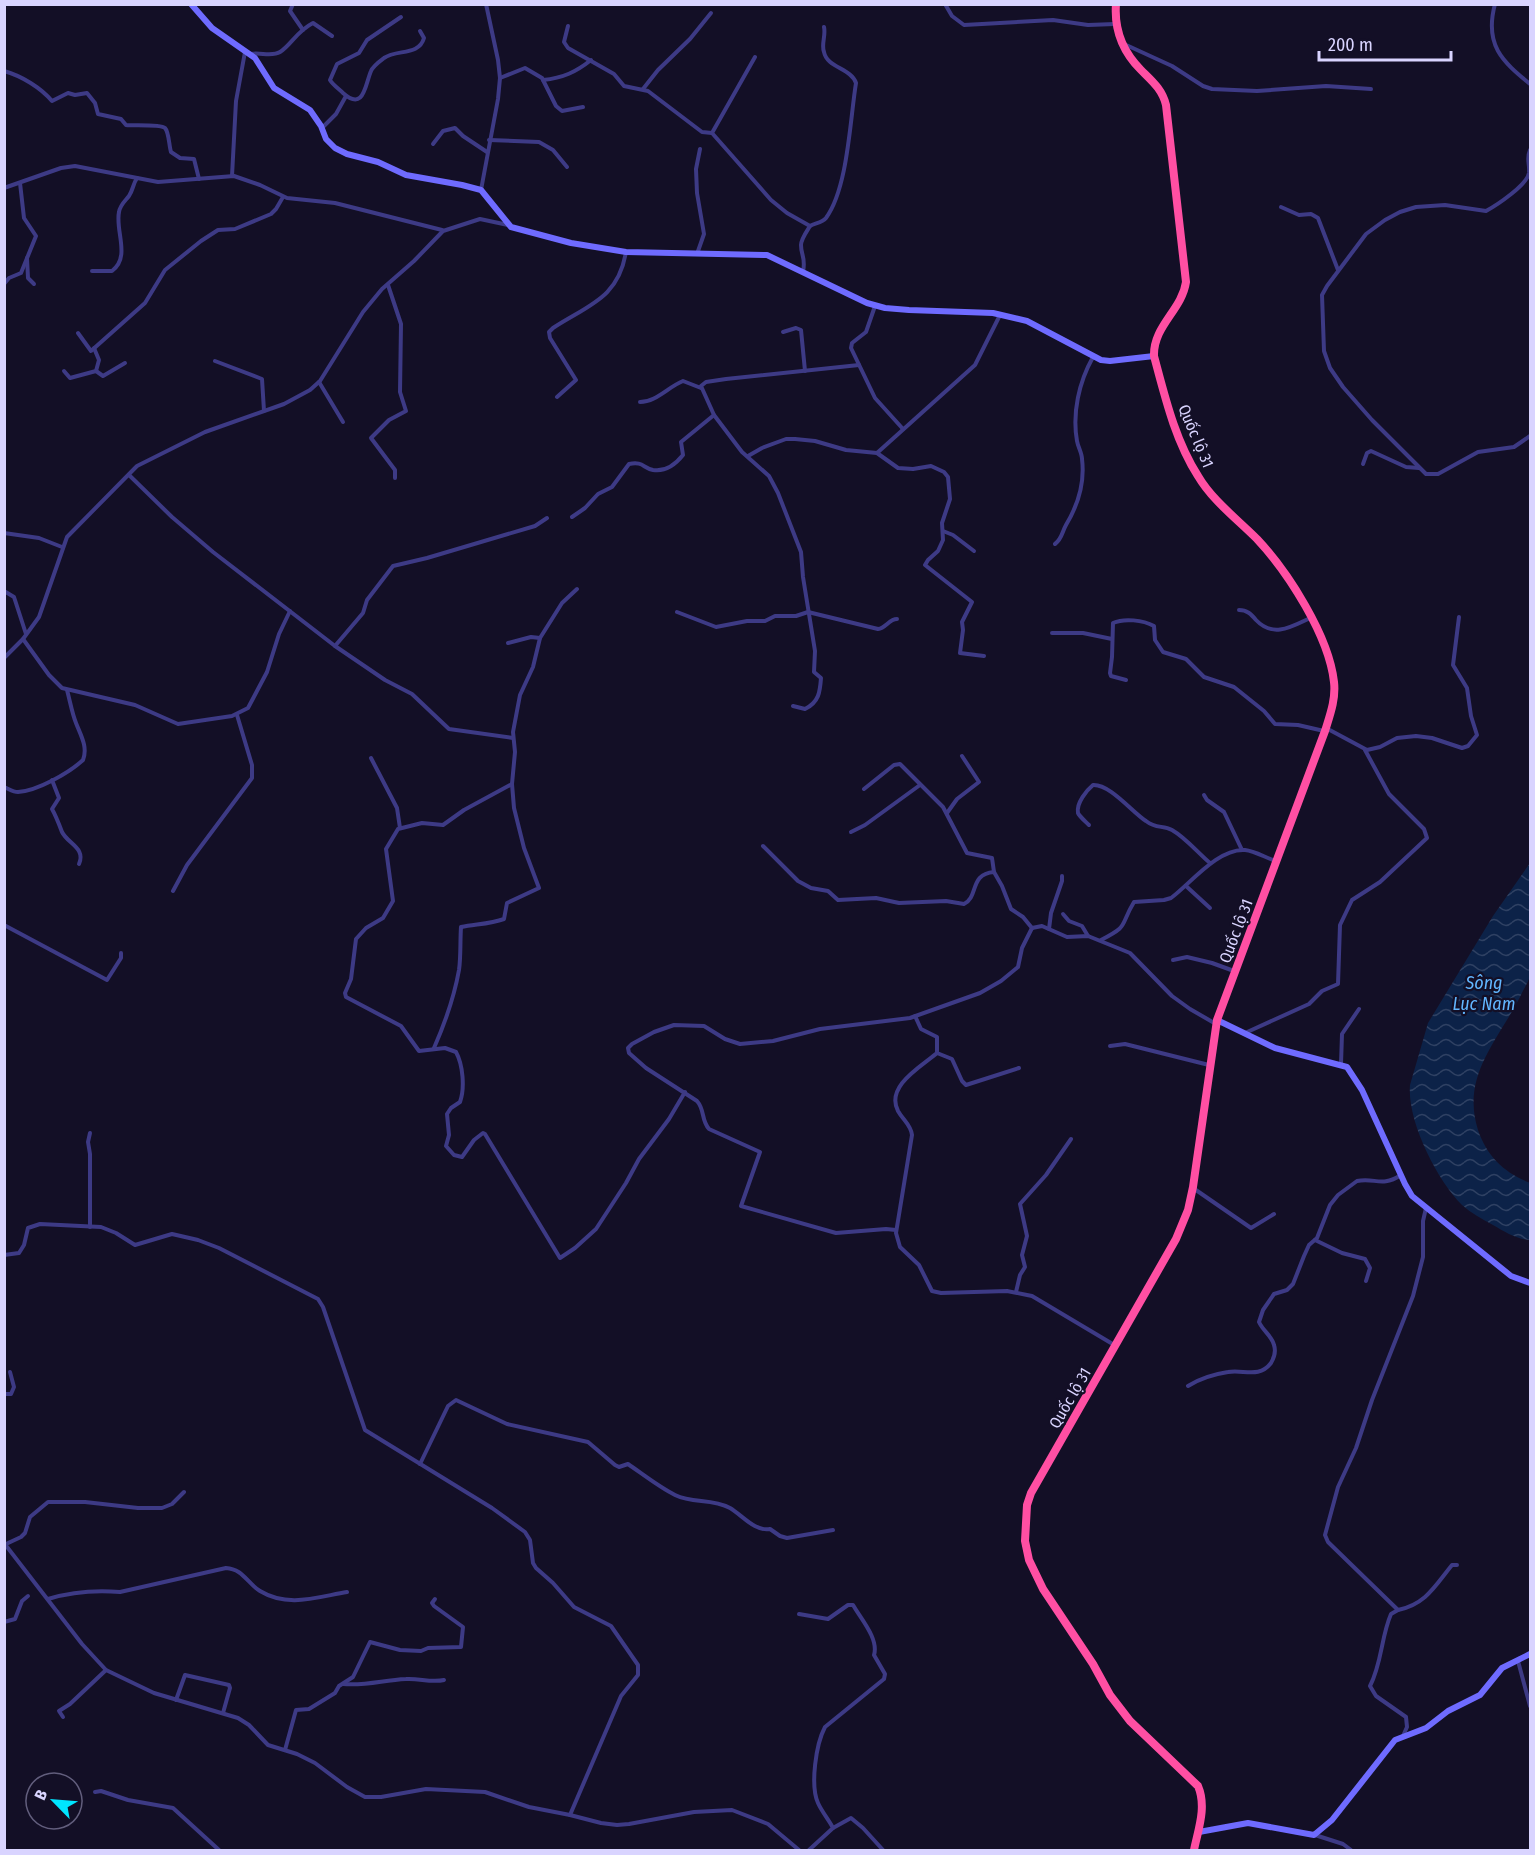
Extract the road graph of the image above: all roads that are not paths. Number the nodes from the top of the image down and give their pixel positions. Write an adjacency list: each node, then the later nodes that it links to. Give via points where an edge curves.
1 (191, 4): 16 (street, via 210,26)
2 (293, 4): 12 (street, via 290,11)
3 (486, 4): 20 (street)
4 (945, 4): 9 (street, via 964,25 1053,20 1089,26)
5 (1116, 4): 9 (highway)
6 (1495, 4): 22 (street, via 1492,21 1496,47 1511,69)
7 (711, 13): 23 (street)
8 (401, 17): 25 (street, via 367,40 359,53 337,64 330,80)
9 (1115, 24): 15 (highway)
10 (568, 26): 18 (street, via 565,45)
11 (824, 27): 44 (street, via 824,55 856,83 848,150 836,196 824,220)
12 (303, 30): 14 (street, via 313,23); 16 (street, via 280,52)
13 (420, 31): 25 (street, via 424,38 421,45 384,58 372,69 361,97)
14 (332, 36)
15 (1123, 44): 24 (street, via 1212,89); 60 (highway, via 1164,98 1180,231 1185,288 1160,329)
16 (248, 53): 27 (street, via 274,88 306,106); 35 (street, via 236,101)
17 (755, 57): 28 (street)
18 (591, 60): 21 (street, via 566,76); 23 (street, via 624,86)
19 (4, 71): 37 (street, via 19,75 53,102 68,93 87,93 96,103 98,114 121,119 126,125 164,128 171,152 180,158 194,159)
20 (500, 78): 21 (street, via 525,68); 29 (street)
21 (543, 80): 26 (street, via 562,111)
22 (1530, 84)
23 (644, 89): 28 (street, via 699,130)
24 (1371, 89)
25 (346, 96): 27 (street)
26 (583, 107)
27 (322, 128): 40 (street, via 330,144 347,154 411,176)
28 (712, 133): 44 (street, via 771,200)
29 (489, 140): 33 (street); 34 (street, via 539,142)
30 (433, 144): 33 (street, via 443,131 455,128)
31 (700, 149): 47 (street, via 697,193 704,234)
32 (1530, 150): 49 (street, via 1527,178 1488,210 1445,205 1400,212 1366,234)
33 (487, 152): 40 (street)
34 (567, 167)
35 (232, 176): 37 (street); 41 (street)
36 (137, 178): 37 (street, via 161,182); 38 (street, via 75,166); 50 (street, via 119,210 123,248 118,265 112,271)
37 (200, 179)
38 (20, 183): 39 (street); 48 (street, via 24,218 36,236)
39 (4, 189)
40 (480, 190): 43 (street)
41 (283, 197): 45 (street, via 335,203); 59 (street, via 271,214 235,229 218,230 201,241 165,270 145,303)
42 (1281, 207): 49 (street, via 1317,218)
43 (508, 225): 45 (street, via 480,219); 46 (street, via 571,243)
44 (810, 226): 51 (street, via 801,244)
45 (443, 231): 54 (street)
46 (626, 252): 47 (street); 70 (street, via 610,291 549,332 576,380)
47 (697, 255): 51 (street, via 763,254)
48 (27, 257): 52 (street, via 21,273); 53 (street, via 28,278)
49 (1338, 270): 80 (street, via 1322,295 1327,362 1343,387)
50 (92, 271)
51 (803, 272): 55 (street)
52 (4, 284)
53 (34, 284)
54 (388, 285): 68 (street, via 363,312); 82 (street, via 400,321 400,392 406,411 381,427 371,440 395,470)
55 (875, 306): 56 (street); 64 (street, via 866,332 851,344)
56 (1000, 315): 61 (street, via 1027,321); 75 (street, via 975,365)
57 (783, 332): 66 (street, via 801,330)
58 (78, 333): 59 (street, via 89,351)
59 (94, 348): 65 (street, via 99,360)
60 (1154, 356): 61 (street, via 1110,361); 97 (highway, Quốc lộ 31, via 1174,424 1196,474 1258,540)
61 (1093, 357): 87 (street, via 1076,404 1082,487 1071,518)
62 (215, 361): 72 (street, via 262,379)
63 (125, 363): 65 (street, via 102,376)
64 (859, 365): 66 (street); 75 (street, via 875,398)
65 (96, 371): 67 (street, via 70,378)
66 (805, 371): 69 (street, via 706,382)
67 (64, 372)
68 (319, 382): 72 (street, via 301,396); 74 (street)
69 (701, 388): 71 (street, via 683,381 649,402); 73 (street)
70 (557, 397)
71 (640, 402)
72 (264, 411): 81 (street, via 204,432 143,461)
73 (714, 415): 78 (street); 83 (street, via 681,442 682,456 674,464 663,470 629,464 612,487)
74 (344, 422)
75 (903, 429): 77 (street)
76 (1530, 436): 80 (street, via 1514,447 1478,452 1435,475)
77 (877, 453): 78 (street, via 795,438); 85 (street, via 902,469 931,466 946,474 950,496)
78 (748, 456): 95 (street, via 774,484 796,538)
79 (1363, 464): 80 (street, via 1371,451 1406,467)
80 (1419, 468)
81 (129, 475): 88 (street, via 72,530); 93 (street, via 189,532)
82 (394, 478)
83 (572, 517)
84 (547, 518): 104 (street, via 535,526 393,566)
85 (943, 531): 89 (street); 105 (street, via 940,548 925,567 972,602 962,622 960,653)
86 (4, 533): 88 (street, via 39,538)
87 (1055, 544)
88 (62, 547): 100 (street, via 42,610)
89 (974, 551)
90 (577, 589): 101 (street, via 562,603)
91 (4, 591): 100 (street, via 14,597)
92 (1239, 610): 97 (street, via 1276,631)
93 (290, 611): 104 (street); 110 (street, via 255,696)
94 (677, 612): 95 (street, via 716,627)
95 (808, 612): 98 (street, via 878,629); 109 (street, via 815,651 814,672 821,678 819,694 807,708)
96 (1459, 617): 113 (street, via 1453,665 1467,688 1477,735 1462,748 1416,736 1397,738)
97 (1311, 618): 111 (highway, Quốc lộ 31, via 1325,648 1334,684)
98 (897, 619)
99 (1052, 633): 102 (street, via 1083,633)
100 (25, 637): 106 (street); 108 (street, via 52,680)
101 (540, 638): 103 (street); 112 (street, via 520,695)
102 (1112, 639): 107 (street, via 1110,675); 111 (street, via 1116,621 1153,625 1155,640 1163,652 1186,659 1204,677 1238,690 1275,724)
103 (508, 643)
104 (335, 646): 112 (street, via 411,694 452,730)
105 (984, 656)
106 (4, 658)
107 (1126, 680)
108 (67, 690): 110 (street, via 140,707 173,723); 116 (street, via 85,755 82,762)
109 (793, 706)
110 (237, 715): 134 (street, via 252,765 252,778 187,865)
111 (1326, 730): 113 (street); 128 (highway, Quốc lộ 31)
112 (513, 738): 117 (street)
113 (1365, 750): 148 (street, via 1389,794 1424,829 1427,838 1380,882 1350,902 1340,925 1338,984 1306,1006)
114 (962, 756): 122 (street, via 980,782 957,799)
115 (371, 758): 124 (street, via 397,808)
116 (52, 780): 119 (street, via 19,792); 130 (street, via 59,798 52,809 62,832 79,850)
117 (512, 784): 124 (street, via 442,825 420,823); 150 (street, via 518,824 539,888 507,903 504,919 461,927 459,969)
118 (920, 785): 120 (street, via 896,764); 122 (street); 125 (street)
119 (4, 787)
120 (864, 789)
121 (1204, 795): 127 (street, via 1224,812)
122 (947, 813): 131 (street, via 965,851 991,857)
123 (1089, 825): 129 (street, via 1078,809 1086,791 1100,785 1150,824 1177,833)
124 (400, 828): 150 (street, via 386,849 393,901 382,918 356,939 345,994 401,1026 419,1051)
125 (851, 832)
126 (763, 846): 131 (street, via 798,882 828,891 842,900 967,903 977,881)
127 (1242, 850): 128 (street); 129 (street)
128 (1276, 862): 144 (highway, Quốc lộ 31)
129 (1210, 863): 133 (street)
130 (79, 864)
131 (994, 872): 138 (street, via 1011,909)
132 (1062, 876): 139 (street)
133 (1186, 886): 135 (street); 141 (street, via 1167,899 1134,902 1124,926)
134 (173, 891)
135 (1209, 908)
136 (1063, 914): 140 (street, via 1082,926)
137 (4, 926): 142 (street, via 107,980)
138 (1032, 928): 139 (street); 146 (street, via 1018,967 1005,979 980,993)
139 (1049, 929): 140 (street, via 1067,937)
140 (1088, 936): 141 (street)
141 (1100, 940): 147 (street, via 1130,953 1172,996)
142 (121, 953)
143 (1173, 960): 144 (street, via 1187,957)
144 (1235, 972): 147 (highway, Quốc lộ 31)
145 (1359, 1009): 152 (street, via 1342,1034)
146 (915, 1016): 151 (street, via 921,1029 937,1037); 155 (street, via 747,1044 731,1042 700,1026 674,1024 630,1046 628,1051 646,1068)
147 (1217, 1022): 148 (street); 153 (highway, Quốc lộ 31)
148 (1244, 1033): 152 (street, via 1279,1050)
149 (1110, 1046): 153 (street, via 1125,1044)
150 (434, 1048): 155 (street, via 456,1052 461,1068 462,1100 447,1114 447,1148 462,1157 478,1136 485,1134 560,1258 596,1228)
151 (937, 1053): 154 (street, via 952,1059 966,1085); 163 (street, via 904,1080 897,1095 897,1108 912,1135)
152 (1341, 1064): 158 (street, via 1351,1071 1362,1090)
153 (1209, 1065): 159 (highway, Quốc lộ 31)
154 (1019, 1068)
155 (685, 1092): 163 (street, via 702,1106 709,1129 760,1152 741,1206 836,1233)
156 (90, 1132): 162 (street)
157 (1071, 1139): 168 (street, via 1020,1204 1027,1236 1022,1255 1025,1267)
158 (1401, 1175): 160 (street, via 1412,1196); 164 (street, via 1392,1181 1360,1180 1348,1186 1330,1205)
159 (1193, 1188): 161 (street, via 1251,1228); 169 (highway, Quốc lộ 31, via 1178,1235)
160 (1426, 1208): 167 (street, via 1511,1276); 182 (street, via 1423,1257 1413,1296 1338,1487 1325,1532 1328,1542)
161 (1274, 1214)
162 (90, 1227): 165 (street, via 33,1225 27,1230 20,1253); 173 (street, via 109,1229 134,1244 172,1234 198,1240 313,1295 323,1307 365,1430)
163 (896, 1230): 168 (street, via 900,1247 920,1265 932,1291)
164 (1315, 1240): 166 (street, via 1342,1254 1365,1259 1370,1268); 171 (street, via 1293,1284 1274,1294 1263,1310 1259,1322 1275,1346 1272,1362 1261,1371 1228,1371)
165 (4, 1255)
166 (1366, 1281)
167 (1530, 1283)
168 (1016, 1292): 169 (street, via 1032,1296)
169 (1116, 1346): 199 (highway, Quốc lộ 31, via 1031,1493 1025,1541 1043,1589 1110,1695 1130,1721 1198,1786 1202,1800)
170 (10, 1372): 172 (street, via 14,1389 11,1394)
171 (1188, 1386)
172 (4, 1394)
173 (420, 1464): 175 (street, via 448,1406 456,1400 507,1424 588,1442 615,1465 628,1464 673,1494 713,1501 758,1528 770,1529 780,1536); 197 (street, via 525,1532 536,1568 574,1607 611,1626 638,1665 638,1675 621,1696)
174 (184, 1492): 176 (street, via 162,1508 48,1502 30,1517 21,1537)
175 (833, 1530)
176 (5, 1544): 180 (street)
177 (1457, 1565): 182 (street, via 1452,1565 1424,1599)
178 (347, 1592): 180 (street, via 305,1601 277,1599 253,1587 240,1572 226,1568 120,1592 78,1593)
179 (28, 1596): 184 (street, via 15,1618)
180 (48, 1599): 187 (street)
181 (435, 1599): 189 (street, via 434,1606 463,1627 461,1647 400,1650 370,1642 354,1675)
182 (1398, 1610): 194 (street, via 1391,1614 1383,1634 1378,1670 1370,1686 1376,1696 1406,1717)
183 (799, 1614): 198 (street, via 828,1619 852,1604 874,1642 874,1655 885,1674 884,1679 825,1727 818,1742 816,1794)
184 (4, 1622)
185 (1530, 1654): 186 (street)
186 (1518, 1659): 191 (street); 194 (street, via 1496,1673 1480,1695 1448,1711 1426,1728)
187 (106, 1670): 190 (street); 193 (street, via 59,1711)
188 (444, 1680): 189 (street, via 409,1678 364,1686)
189 (342, 1684): 195 (street, via 309,1709 296,1710)
190 (176, 1700): 192 (street); 192 (street, via 185,1675 229,1685)
191 (1530, 1706)
192 (224, 1713): 195 (street, via 245,1722 268,1745)
193 (63, 1718)
194 (1403, 1736): 200 (street, via 1389,1746 1332,1820)
195 (285, 1750): 197 (street, via 315,1763 365,1797 426,1789 485,1792)
196 (95, 1792): 202 (street, via 173,1808)
197 (570, 1815): 203 (street, via 623,1825 694,1812 732,1810 768,1824)
198 (833, 1828): 204 (street); 205 (street, via 851,1818)
199 (1199, 1832): 200 (street, via 1248,1823); 201 (highway, Quốc lộ 31)
200 (1314, 1834): 206 (street, via 1343,1844)
201 (1195, 1847)
202 (219, 1851)
203 (799, 1851)
204 (809, 1851)
205 (884, 1851)
206 (1351, 1851)

